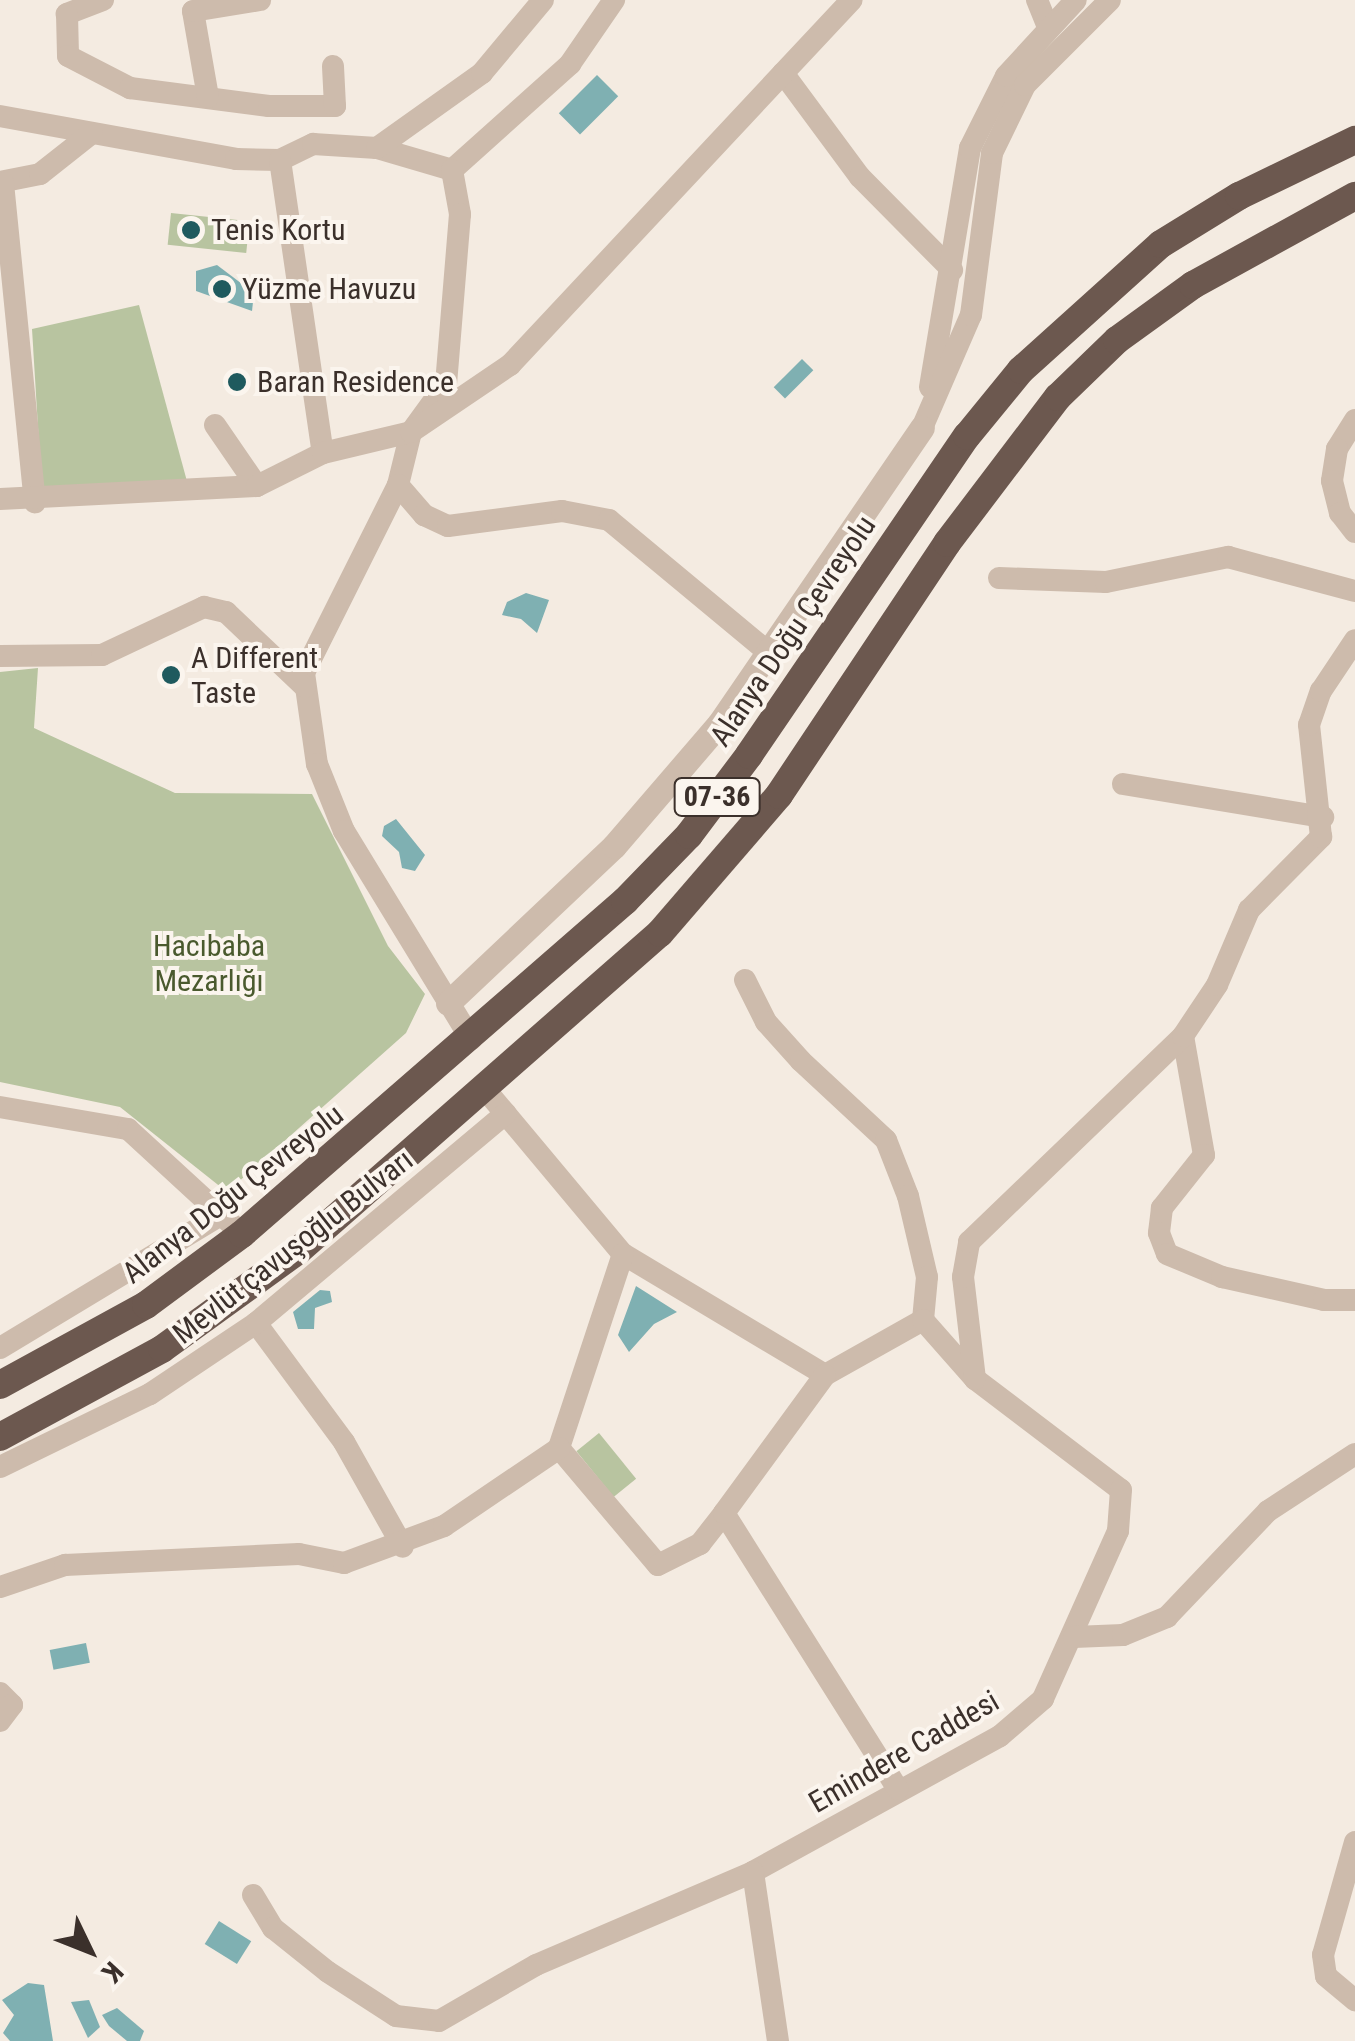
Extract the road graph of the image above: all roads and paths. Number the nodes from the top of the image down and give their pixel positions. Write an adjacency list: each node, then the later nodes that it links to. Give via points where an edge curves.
1 (103, 0): 12 (street, via 67,14 68,56 130,88)
2 (260, 0): 12 (street, via 193,11)
3 (544, 0): 16 (street, via 482,73)
4 (614, 0): 18 (street, via 570,64)
5 (850, 0): 11 (street)
6 (1037, 0): 9 (street)
7 (1076, 0): 9 (street)
8 (1110, 0): 24 (street, via 1025,85 992,153 971,315)
9 (1048, 30): 21 (street, via 1006,76 970,148)
10 (333, 66): 12 (street, via 335,106)
11 (783, 72): 21 (street, via 860,178); 25 (street, via 510,365)
12 (208, 98)
13 (0, 116): 14 (street)
14 (92, 133): 17 (street); 19 (street, via 40,174)
15 (1355, 140): 43 (highway, Alanya Doğu Çevreyolu / 07-36, via 1239,196 1161,244 1021,370 967,436 689,834 625,902)
16 (377, 148): 17 (street, via 313,144); 18 (street)
17 (280, 160): 26 (street)
18 (452, 170): 25 (street, via 460,214 455,332 446,384)
19 (1, 182): 30 (street)
20 (1355, 196): 44 (highway, 07-36, via 1192,285 1117,340 1058,397 947,543 778,795 721,867 660,933)
21 (952, 270): 24 (street)
22 (1355, 420): 31 (street, via 1337,450 1332,481 1340,513)
23 (214, 425): 28 (street)
24 (922, 428): 35 (street)
25 (411, 432): 26 (street); 27 (street)
26 (323, 453): 28 (street)
27 (398, 485): 35 (street, via 424,515 448,526 562,511 609,520); 37 (street, via 305,664)
28 (257, 486): 30 (street)
29 (0, 499): 30 (street)
30 (35, 502)
31 (1355, 532)
32 (999, 578): 33 (street, via 1106,582 1228,557)
33 (1355, 591)
34 (1355, 640): 39 (street, via 1321,691 1309,725)
35 (768, 652): 41 (street, via 719,724 614,846)
36 (0, 656): 37 (street, via 102,656 204,608 226,612)
37 (304, 687): 41 (street, via 317,764 344,831)
38 (1122, 784): 39 (street)
39 (1323, 817): 42 (street, via 1321,837 1249,910 1217,985)
40 (745, 980): 50 (street, via 766,1022 800,1061 886,1140 908,1196 926,1277)
41 (448, 1003): 43 (street)
42 (1183, 1036): 49 (street, via 1204,1155 1162,1208 1159,1233 1167,1254 1222,1277 1324,1300); 54 (street, via 968,1242 962,1277)
43 (470, 1039): 47 (highway, Alanya Doğu Çevreyolu / 07-36)
44 (484, 1088): 46 (street); 56 (highway, 07-36, via 300,1250 226,1304 162,1348)
45 (0, 1107): 47 (street, via 128,1129)
46 (506, 1112): 48 (street); 51 (street, Mevlüt çavuşoğlu Bulvarı)
47 (232, 1224): 52 (street); 55 (highway, Alanya Doğu Çevreyolu / 07-36, via 146,1305)
48 (623, 1254): 53 (street); 57 (street)
49 (1355, 1300)
50 (923, 1320): 53 (street); 54 (street, Emindere Caddesi)
51 (256, 1322): 59 (street, Mevlüt çavuşoğlu Bulvarı, via 150,1394); 61 (street, via 344,1442)
52 (0, 1348)
53 (825, 1374): 60 (street)
54 (975, 1379): 63 (street, Emindere Caddesi, via 1121,1490 1118,1532)
55 (0, 1385)
56 (0, 1437)
57 (559, 1448): 60 (street, via 658,1565 700,1544); 61 (street)
58 (1355, 1454): 63 (street, via 1268,1511 1167,1617 1123,1635)
59 (0, 1467)
60 (724, 1514): 66 (street)
61 (402, 1546): 62 (street, via 344,1563 299,1554 66,1564)
62 (0, 1587)
63 (1074, 1637): 66 (street, Emindere Caddesi, via 1058,1676 1022,1720)
64 (0, 1693): 65 (street, via 12,1705)
65 (0, 1720)
66 (898, 1789): 68 (street, Emindere Caddesi)
67 (1355, 1842): 70 (street, via 1323,1956 1326,1976)
68 (753, 1872): 71 (street, Emindere Caddesi, via 536,1965); 72 (street)
69 (253, 1895): 71 (street, via 273,1928 328,1972 396,2016)
70 (1355, 2000)
71 (442, 2031)
72 (778, 2041)

